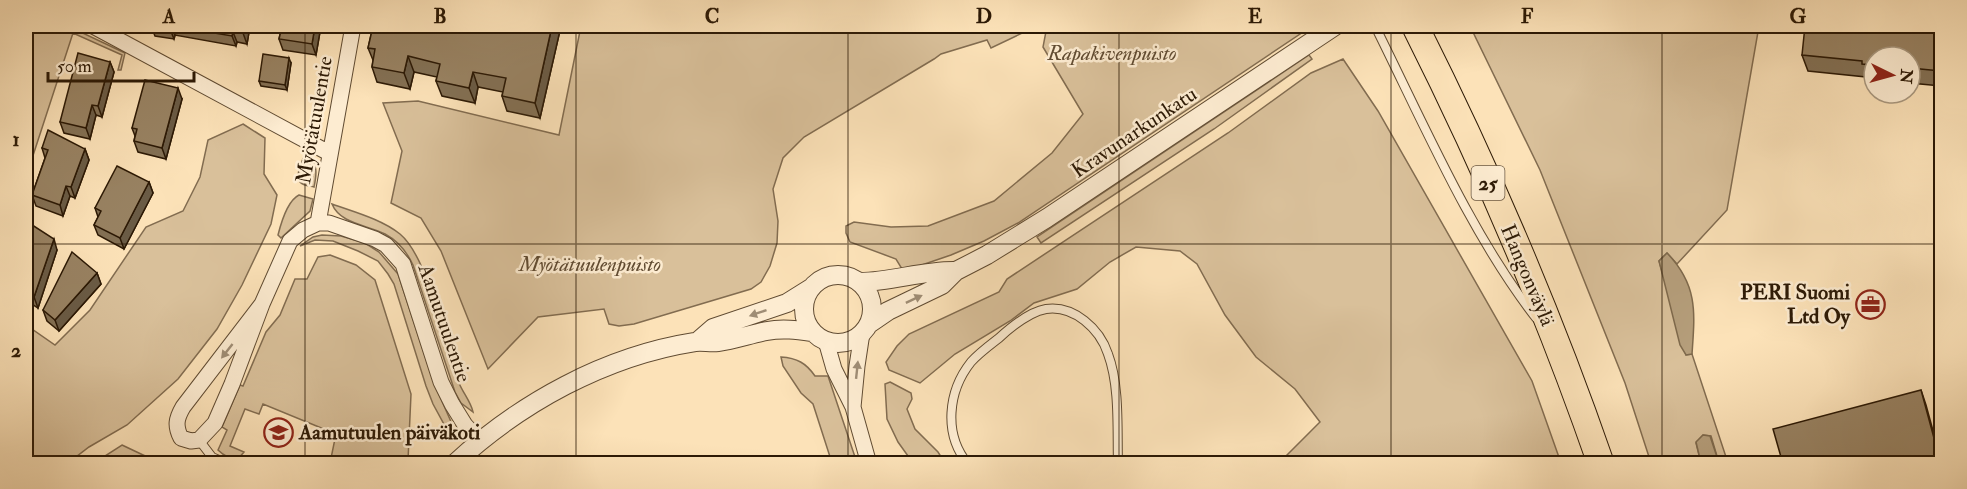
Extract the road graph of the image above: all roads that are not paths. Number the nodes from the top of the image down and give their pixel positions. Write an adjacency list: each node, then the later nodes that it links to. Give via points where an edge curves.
1 (93, 26): 6 (street)
2 (353, 26): 6 (street, Myötätuulentie)
3 (1335, 26): 8 (street, Kravunarkunkatu, via 1024,233)
4 (1374, 26): 15 (lane, via 1489,249)
5 (1414, 26): 15 (highway, Hangonväylä / 25, via 1464,127)
6 (329, 153): 7 (street, Myötätuulentie)
7 (318, 223): 11 (street, via 290,241); 18 (street, Aamutuulentie, via 375,239 399,259 410,280 441,382 465,424)
8 (956, 271): 9 (street, Kravunarkunkatu, via 938,270); 12 (street, Kravunarkunkatu, one-way to 8, via 888,311 942,285)
9 (860, 282): 10 (street, via 832,275); 12 (street, via 872,302)
10 (811, 288): 13 (street, via 804,310 806,322); 14 (street, one-way to 14, via 787,303 713,328)
11 (262, 304): 17 (street, via 215,423); 17 (street, one-way to 17, via 177,418 182,438)
12 (866, 329): 13 (street, via 845,343); 16 (street, one-way to 12)
13 (819, 337): 14 (street, via 791,330 716,342); 16 (street)
14 (698, 341): 18 (street, via 598,369 564,385)
15 (1556, 343): 24 (highway, Hangonväylä / 25)
16 (853, 407): 21 (street)
17 (199, 440): 19 (lane, via 212,456)
18 (480, 441): 20 (street)
19 (228, 464)
20 (454, 464)
21 (869, 464)
22 (968, 464): 23 (lane, via 953,437 951,413 955,392 971,362 1007,330 1045,309 1070,312 1084,320 1097,333 1108,354 1117,399)
23 (1118, 464)
24 (1601, 464)

